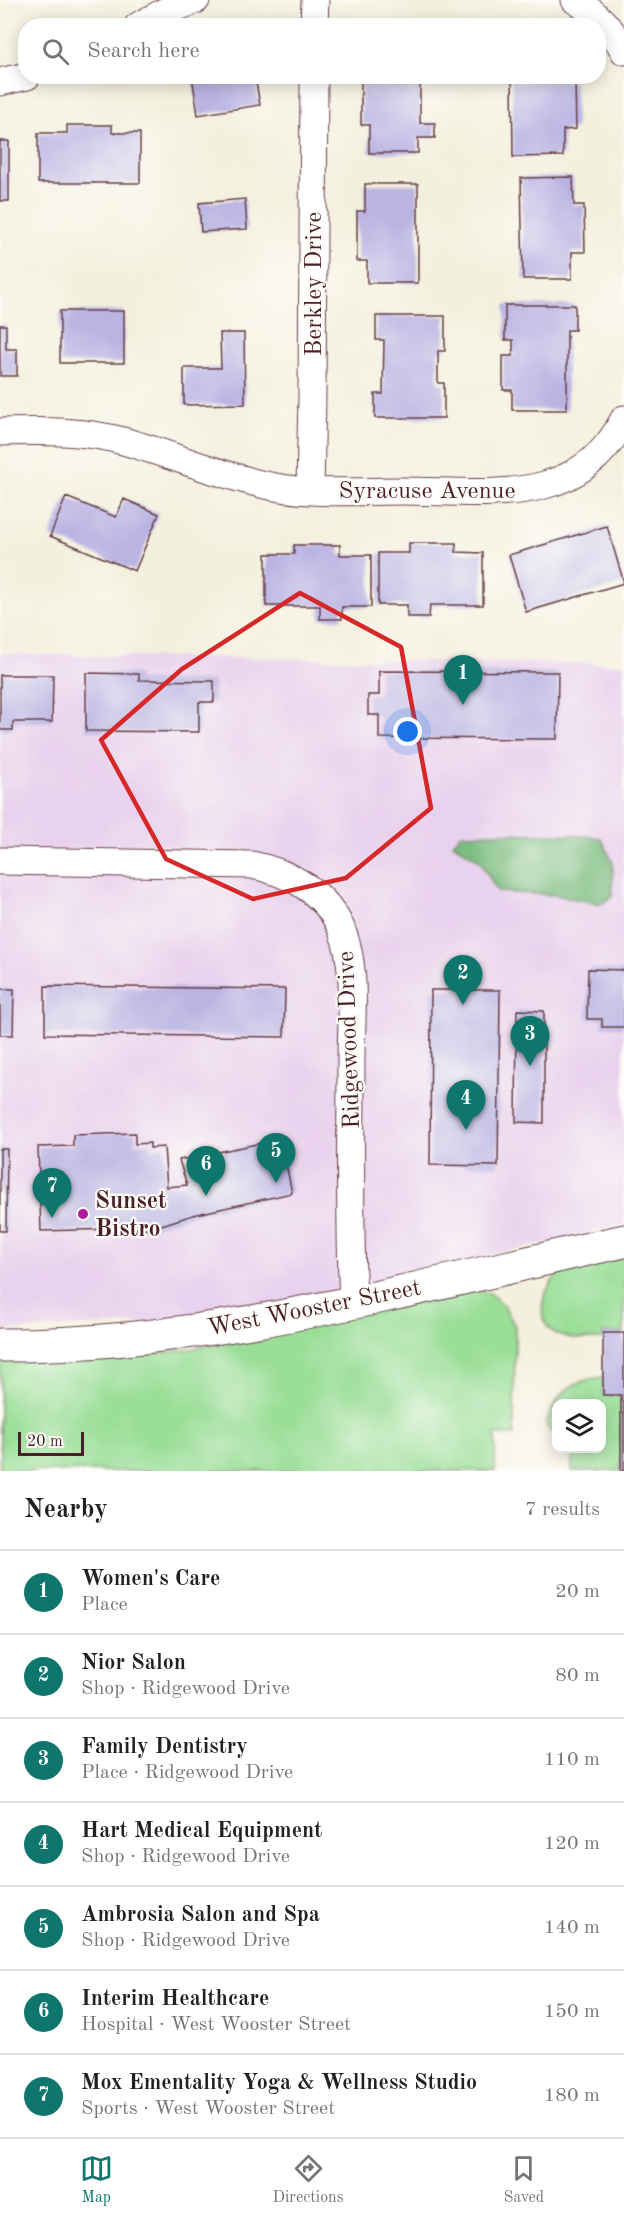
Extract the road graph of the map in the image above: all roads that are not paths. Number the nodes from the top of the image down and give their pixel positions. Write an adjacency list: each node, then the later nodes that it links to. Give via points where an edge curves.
1 (196, 0): 4 (street)
2 (315, 0): 5 (street)
3 (575, 0): 6 (street)
4 (156, 18)
5 (314, 18)
6 (599, 18)
7 (606, 26): 8 (street)
8 (624, 51)
9 (18, 78): 10 (street)
10 (0, 82)
11 (314, 84): 14 (street, Berkley Drive)
12 (624, 419): 14 (street, Syracuse Avenue, via 610,442 584,467 535,489)
13 (0, 432): 14 (street, Syracuse Avenue, via 42,431 125,441 238,479)
14 (310, 491)
15 (0, 861): 17 (street, Ridgewood Drive, via 252,865 297,880 332,912 346,941 351,990 349,1221)
16 (624, 1241): 17 (main road, West Wooster Street)
17 (353, 1301): 18 (main road, West Wooster Street, via 181,1333 106,1341)
18 (0, 1345)

